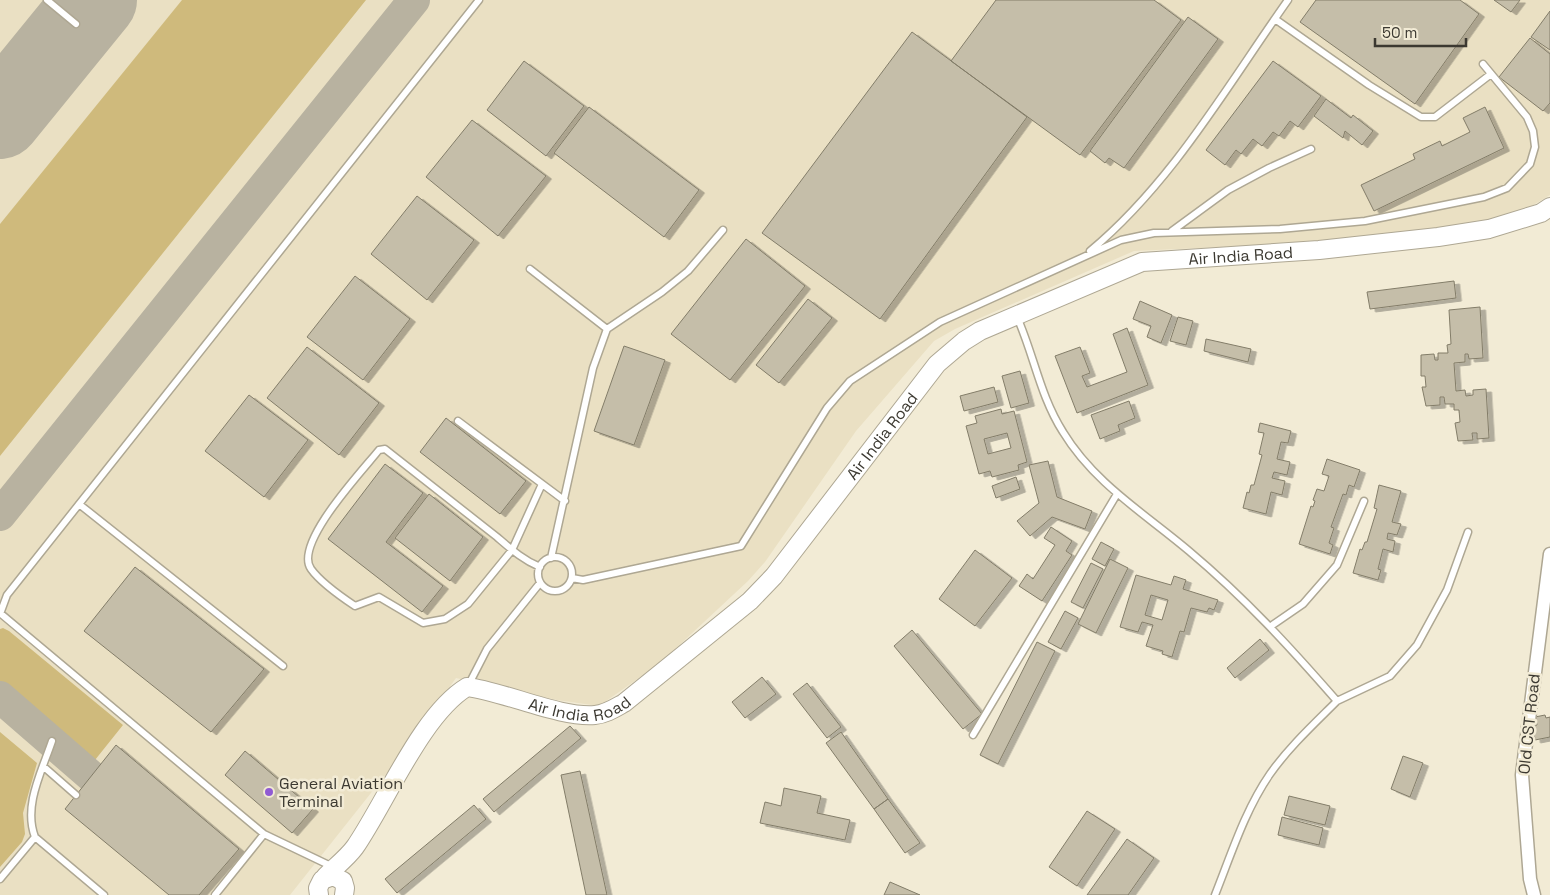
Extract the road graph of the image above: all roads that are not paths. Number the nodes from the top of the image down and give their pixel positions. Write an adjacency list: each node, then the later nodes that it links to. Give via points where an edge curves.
1 (46, 0): 5 (lane)
2 (479, 0): 21 (lane)
3 (1288, 0): 4 (lane)
4 (1275, 19): 7 (lane, via 1421,117 1435,117); 12 (lane, via 1174,163 1112,233)
5 (76, 24)
6 (1483, 64): 7 (lane)
7 (1491, 74): 11 (lane, via 1527,117 1533,131 1535,147 1530,164 1506,188 1484,197 1364,221 1280,229)
8 (1311, 149): 11 (lane, via 1228,190)
9 (1550, 207): 14 (street, Air India Road, via 1541,213 1489,229 1438,237 1319,250 1142,262)
10 (723, 230): 15 (lane, via 688,272)
11 (1171, 231): 12 (lane, via 1121,240)
12 (1083, 257): 27 (lane, via 940,322 850,381 828,408 741,546 583,580)
13 (530, 269): 15 (lane)
14 (1017, 317): 18 (lane, via 1030,345 1034,367 1048,404 1063,432 1085,463); 32 (street, Air India Road, via 980,331 937,364 774,576 750,601 624,703 596,715 575,713)
15 (608, 328): 19 (lane, via 593,368)
16 (458, 421): 17 (lane)
17 (542, 484): 19 (lane); 23 (lane)
18 (1117, 494): 30 (lane, via 1188,550); 34 (lane)
19 (565, 501): 25 (lane)
20 (1364, 501): 30 (lane, via 1337,565 1303,604)
21 (79, 504): 29 (lane, via 7,595); 31 (lane)
22 (1468, 532): 33 (lane, via 1447,590 1418,645 1390,676)
23 (512, 550): 23 (lane, via 385,449 379,450 318,526 307,552 310,568 355,606 379,597 423,623 445,619 468,604); 26 (lane, via 525,561)
24 (1550, 554): 48 (street, Old CST Road, via 1522,775)
25 (550, 558): 26 (lane); 27 (lane, via 558,557 567,562)
26 (540, 567): 28 (lane)
27 (572, 578): 28 (lane, via 566,588 557,591)
28 (540, 583): 32 (lane, via 487,649)
29 (0, 614): 38 (lane)
30 (1271, 626): 33 (lane)
31 (283, 666)
32 (467, 687): 40 (street, via 447,702 432,721)
33 (1337, 701): 47 (lane, via 1306,731 1270,774 1250,810)
34 (973, 735)
35 (52, 741): 36 (lane)
36 (44, 767): 37 (lane); 39 (lane, via 30,809 30,825)
37 (76, 795)
38 (264, 834): 41 (lane); 45 (lane)
39 (36, 837): 42 (lane); 44 (lane)
40 (354, 848): 41 (street); 43 (street)
41 (330, 872): 43 (street, via 340,878); 46 (street, via 319,884)
42 (0, 879)
43 (345, 893)
44 (104, 895)
45 (215, 895)
46 (319, 895)
47 (1214, 895)
48 (1534, 895)

